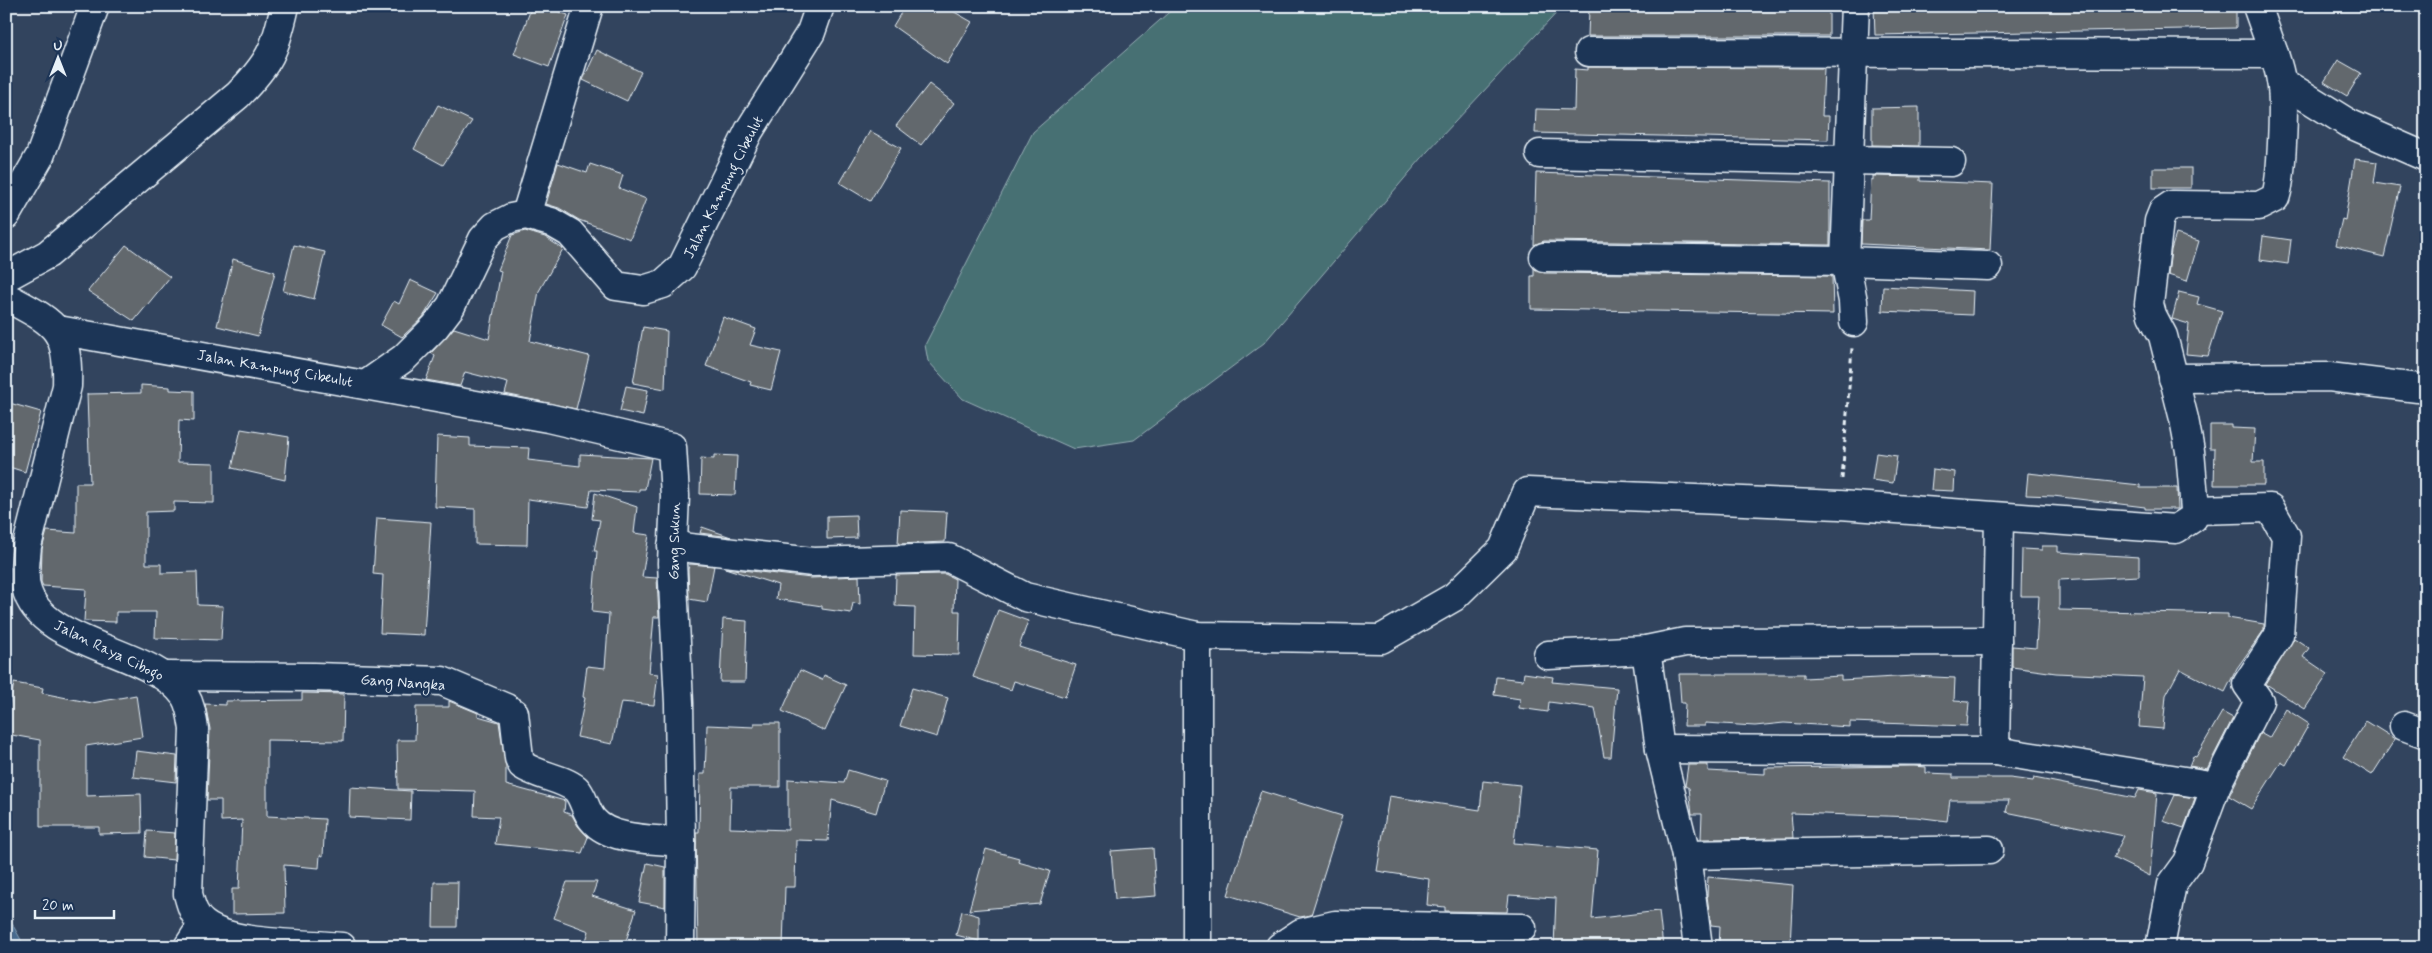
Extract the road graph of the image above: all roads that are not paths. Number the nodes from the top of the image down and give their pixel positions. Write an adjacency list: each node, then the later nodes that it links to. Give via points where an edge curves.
1 (95, 6): 16 (street, via 40,156)
2 (285, 6): 20 (street, via 276,46 261,72 238,95 48,254)
3 (589, 6): 15 (street)
4 (820, 6): 15 (street, Jalan Kampung Cibeulut, via 811,32 749,131 682,267 663,284 643,290 616,286 570,233)
5 (1855, 6): 8 (street)
6 (2257, 6): 9 (street)
7 (1589, 52): 8 (street)
8 (1854, 52): 9 (street); 13 (street)
9 (2274, 54): 10 (street)
10 (2282, 82): 12 (street, via 2348,123); 24 (street, via 2279,190 2275,198 2259,206 2172,205 2163,211 2159,221 2149,304 2163,336)
11 (1540, 154): 13 (street)
12 (2426, 157)
13 (1850, 159): 14 (street); 18 (street)
14 (1951, 162)
15 (526, 214): 25 (street, Jalan Kampung Cibeulut, via 495,226 483,239 451,306 435,327 404,358)
16 (6, 215)
17 (1544, 257): 18 (street)
18 (1845, 261): 19 (street); 22 (street)
19 (1988, 266)
20 (6, 277)
21 (6, 297): 23 (street)
22 (1854, 322)
23 (58, 330): 25 (street, Jalan Kampung Cibeulut); 34 (street, Jalan Raya Cibogo, via 68,364 67,386 27,546 26,588 42,616 61,629)
24 (2173, 378): 26 (street, via 2329,377); 27 (street, via 2190,450)
25 (367, 384): 29 (street, Gang Sukun, via 548,418 672,447 675,496)
26 (2426, 389)
27 (2195, 510): 28 (street, via 2193,518 2176,529); 37 (street, via 2270,508 2286,536 2279,635 2247,684 2259,700)
28 (1999, 517): 30 (street, via 1840,505 1527,492 1503,549 1454,597 1381,639); 31 (street)
29 (672, 546): 30 (street, via 812,562 949,558 1025,597); 38 (street, Gang Sukun)
30 (1198, 636): 46 (street)
31 (1997, 641): 32 (street, via 1685,642); 36 (street)
32 (1646, 650): 33 (street); 35 (street)
33 (1548, 655)
34 (166, 676): 38 (street, Gang Nangka, via 442,681 514,713 522,766 575,788 592,819 608,832); 41 (street, Jalan Raya Cibogo, via 186,698 192,713 188,894 193,911)
35 (1660, 749): 36 (street); 40 (street)
36 (1995, 751): 37 (street)
37 (2216, 786): 49 (street, via 2188,862 2172,884)
38 (681, 842): 45 (street, Gang Sukun)
39 (1989, 850): 40 (street)
40 (1686, 855): 48 (street)
41 (203, 924): 43 (street); 44 (street, via 238,938)
42 (1522, 928): 47 (street, via 1335,925 1301,933)
43 (188, 947)
44 (342, 947)
45 (680, 947)
46 (1198, 947)
47 (1280, 947)
48 (1698, 947)
49 (2160, 947)

